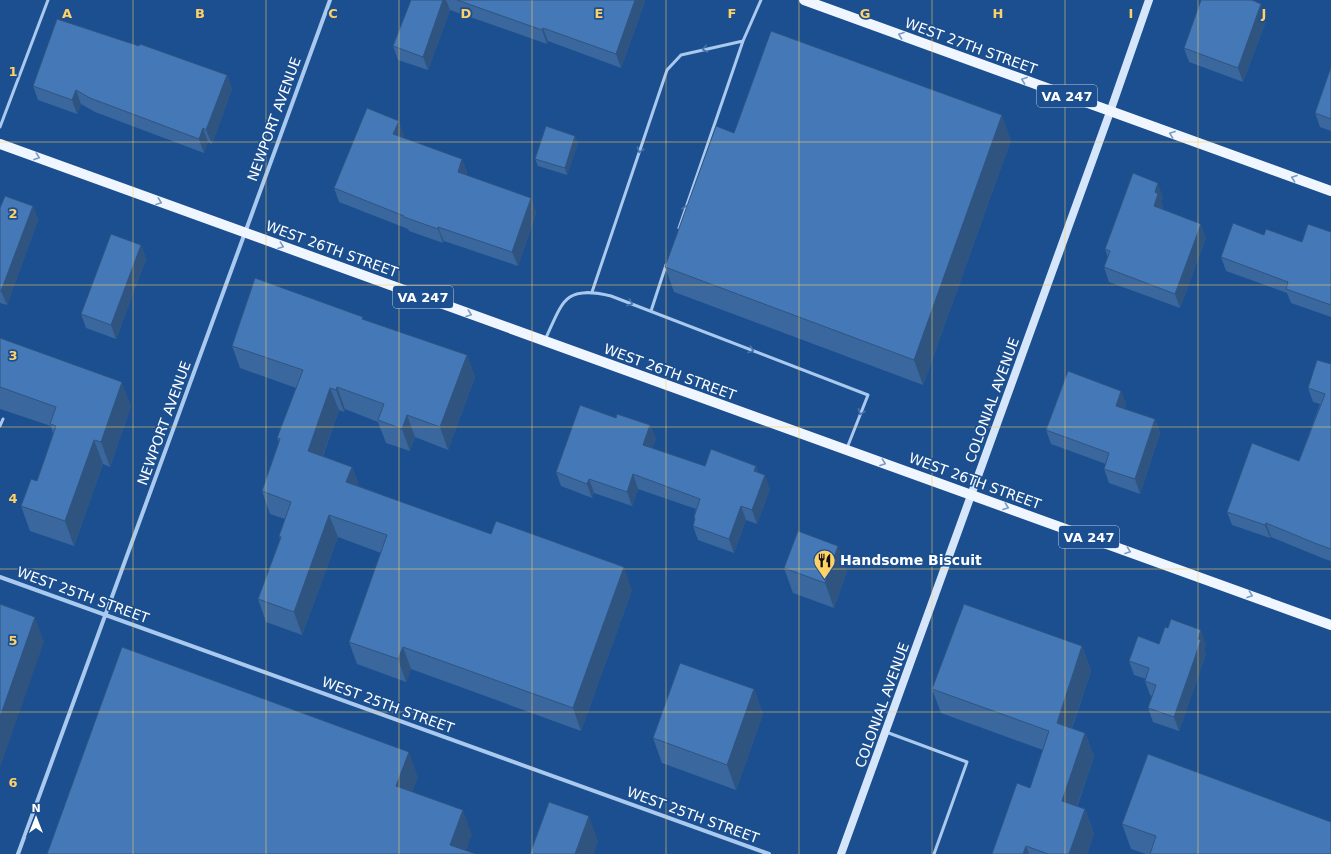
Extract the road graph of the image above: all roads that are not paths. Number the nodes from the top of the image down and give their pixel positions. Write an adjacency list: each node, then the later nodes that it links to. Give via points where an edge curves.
1 (48, 0): 8 (lane)
2 (330, 0): 12 (street, NEWPORT AVENUE)
3 (761, 0): 6 (lane)
4 (804, 0): 7 (main road, WEST 27TH STREET / VA 247, one-way to 4)
5 (1149, 0): 7 (street, COLONIAL AVENUE)
6 (743, 41): 11 (lane, one-way to 6); 14 (lane, one-way to 14, via 681,54 667,70)
7 (1110, 112): 10 (main road, WEST 27TH STREET / VA 247, one-way to 7); 20 (street, COLONIAL AVENUE)
8 (0, 127)
9 (0, 144): 12 (main road, WEST 26TH STREET / VA 247, one-way to 12)
10 (1331, 191)
11 (678, 231)
12 (245, 233): 16 (main road, WEST 26TH STREET / VA 247, one-way to 16); 22 (street, NEWPORT AVENUE)
13 (668, 260): 15 (lane)
14 (592, 292): 15 (lane, one-way to 15, via 611,296); 16 (lane, via 578,293 561,304)
15 (651, 311): 19 (lane, one-way to 19, via 868,395)
16 (544, 341): 19 (main road, WEST 26TH STREET / VA 247)
17 (3, 419): 18 (lane)
18 (0, 426)
19 (846, 450): 20 (main road, WEST 26TH STREET / VA 247, one-way to 20)
20 (971, 495): 23 (main road, WEST 26TH STREET / VA 247, one-way to 23); 24 (street, COLONIAL AVENUE)
21 (0, 577): 22 (street, WEST 25TH STREET)
22 (105, 615): 25 (street, NEWPORT AVENUE); 26 (street, WEST 25TH STREET)
23 (1331, 625)
24 (886, 732): 27 (street, COLONIAL AVENUE); 28 (lane, via 967,762)
25 (18, 854)
26 (769, 854)
27 (841, 854)
28 (934, 854)

